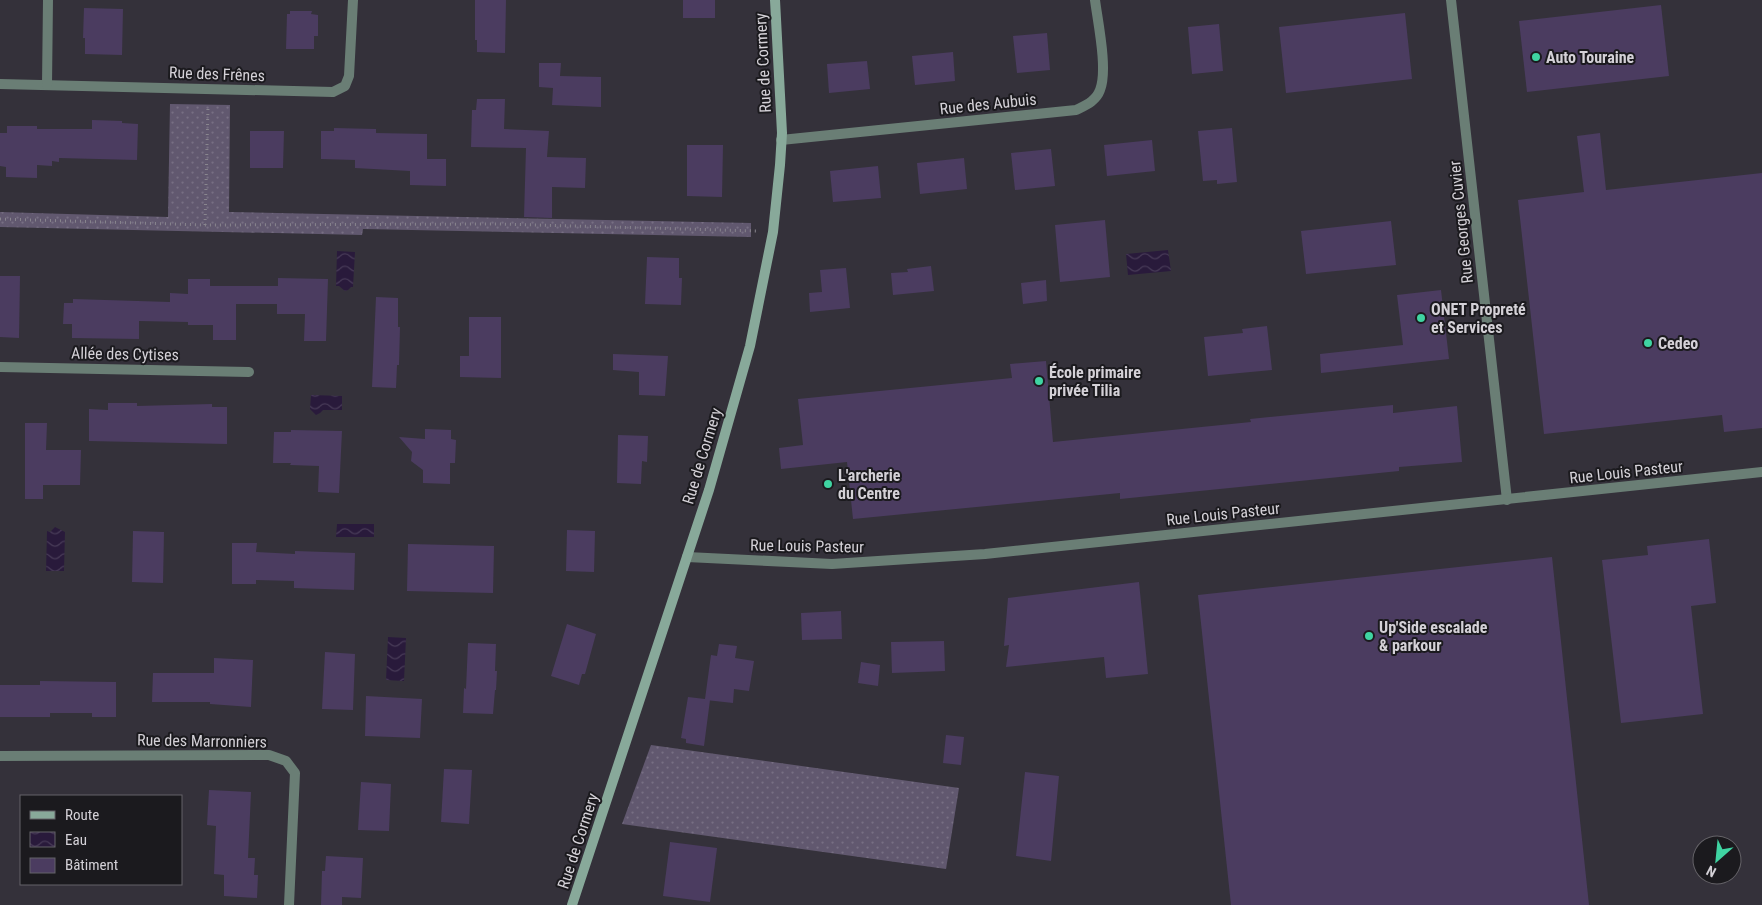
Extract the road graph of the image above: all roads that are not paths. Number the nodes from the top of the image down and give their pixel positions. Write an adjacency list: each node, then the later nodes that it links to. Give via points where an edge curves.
1 (48, 0): 7 (street)
2 (352, 0): 7 (street, Rue des Frênes, via 350,76 345,86 333,92)
3 (775, 0): 8 (main road, Rue de Cormery)
4 (1095, 0): 8 (street, Rue des Aubuis, via 1103,74 1100,91 1092,102 1076,110)
5 (1451, 0): 12 (street, Rue Georges Cuvier)
6 (0, 84): 7 (street, Rue des Frênes)
7 (47, 85)
8 (781, 140): 13 (main road, Rue de Cormery, via 773,232 750,346 709,490)
9 (0, 367): 10 (street, Allée des Cytises)
10 (249, 372)
11 (1762, 472): 12 (street, Rue Louis Pasteur)
12 (1507, 500): 13 (street, Rue Louis Pasteur, via 975,554 832,564)
13 (686, 557): 16 (main road, Rue de Cormery)
14 (0, 756): 15 (street, Rue des Marronniers, via 270,755 286,761 294,773)
15 (289, 905)
16 (572, 905)

